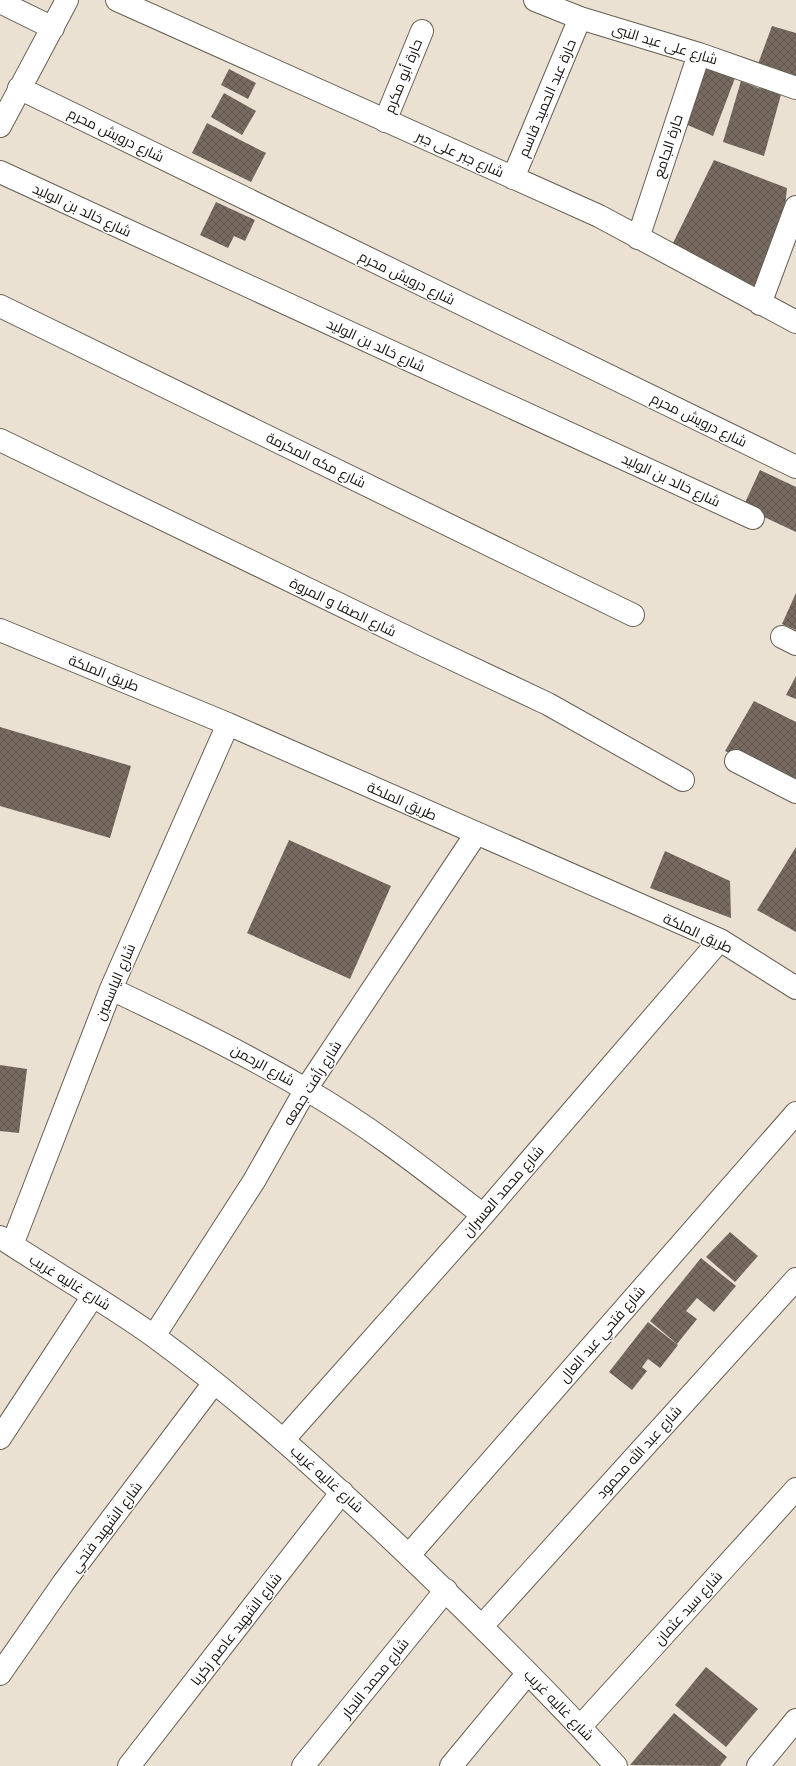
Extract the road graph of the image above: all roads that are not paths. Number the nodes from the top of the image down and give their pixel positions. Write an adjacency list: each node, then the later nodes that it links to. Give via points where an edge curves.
1 (67, 0): 6 (street)
2 (117, 0): 11 (street, شارع جبر على جبر)
3 (535, 0): 5 (street, شارع على عبد النبى)
4 (0, 2): 6 (street)
5 (580, 18): 8 (street, شارع على عبد النبى); 14 (street, حارة عبد الحميد قاسم)
6 (53, 28): 9 (street)
7 (422, 30): 11 (street, حارة أبو مكرم)
8 (699, 54): 10 (street, شارع على عبد النبى); 16 (street, حارة الجامع)
9 (19, 88): 12 (street); 21 (street, شارع درويش محرم)
10 (796, 88)
11 (384, 121): 14 (street, شارع جبر على جبر)
12 (0, 126)
13 (0, 172): 22 (street, شارع خالد بن الوليد)
14 (513, 178): 16 (street, شارع جبر على جبر, via 599,216)
15 (796, 207): 17 (street)
16 (638, 238): 17 (street, شارع جبر على جبر)
17 (760, 304): 19 (street, شارع جبر على جبر)
18 (0, 306): 23 (street, شارع مكه المكرمة)
19 (796, 322)
20 (0, 440): 27 (street, شارع الصفا و المروة, via 548,704)
21 (796, 467)
22 (753, 518)
23 (633, 615)
24 (0, 630): 25 (street, طريق الملكة)
25 (228, 724): 29 (street, طريق الملكة); 32 (street, شارع الياسمين)
26 (736, 761): 28 (street)
27 (683, 780)
28 (796, 792)
29 (476, 834): 30 (street, طريق الملكة); 33 (street, شارع رأفت جمعه)
30 (720, 940): 31 (street, طريق الملكة); 35 (street, شارع محمد العسران)
31 (796, 988)
32 (111, 989): 33 (street, شارع الرحمن, via 210,1036); 36 (street, شارع الياسمين)
33 (306, 1090): 35 (street, شارع الرحمن, via 397,1149); 39 (street, شارع رأفت جمعه, via 254,1181)
34 (796, 1113): 45 (street, شارع فتحي عبد العال)
35 (483, 1215): 42 (street, شارع محمد العسران)
36 (6, 1241): 38 (street, شارع غاليه غريب)
37 (796, 1279): 47 (street, شارع عبد الله محمود)
38 (93, 1296): 39 (street, شارع غاليه غريب); 41 (street)
39 (154, 1336): 40 (street, شارع غاليه غريب)
40 (214, 1383): 42 (street, شارع غاليه غريب); 49 (street, شارع الشهيد فتحي, via 64,1582)
41 (0, 1438)
42 (284, 1439): 44 (street, شارع غاليه غريب)
43 (796, 1489): 51 (street, شارع سيد عثمان)
44 (342, 1492): 45 (street, شارع غاليه غريب); 53 (street, شارع الشهيد عاصم زكريا)
45 (409, 1555): 46 (street, شارع غاليه غريب)
46 (446, 1590): 47 (street, شارع غاليه غريب); 54 (street, شارع محمد النجار)
47 (482, 1626): 48 (street, شارع غاليه غريب)
48 (528, 1672): 51 (street, شارع غاليه غريب); 55 (street)
49 (0, 1674)
50 (796, 1720): 56 (street)
51 (580, 1727): 52 (street, شارع غاليه غريب)
52 (605, 1762)
53 (129, 1766)
54 (303, 1766)
55 (451, 1766)
56 (758, 1766)

